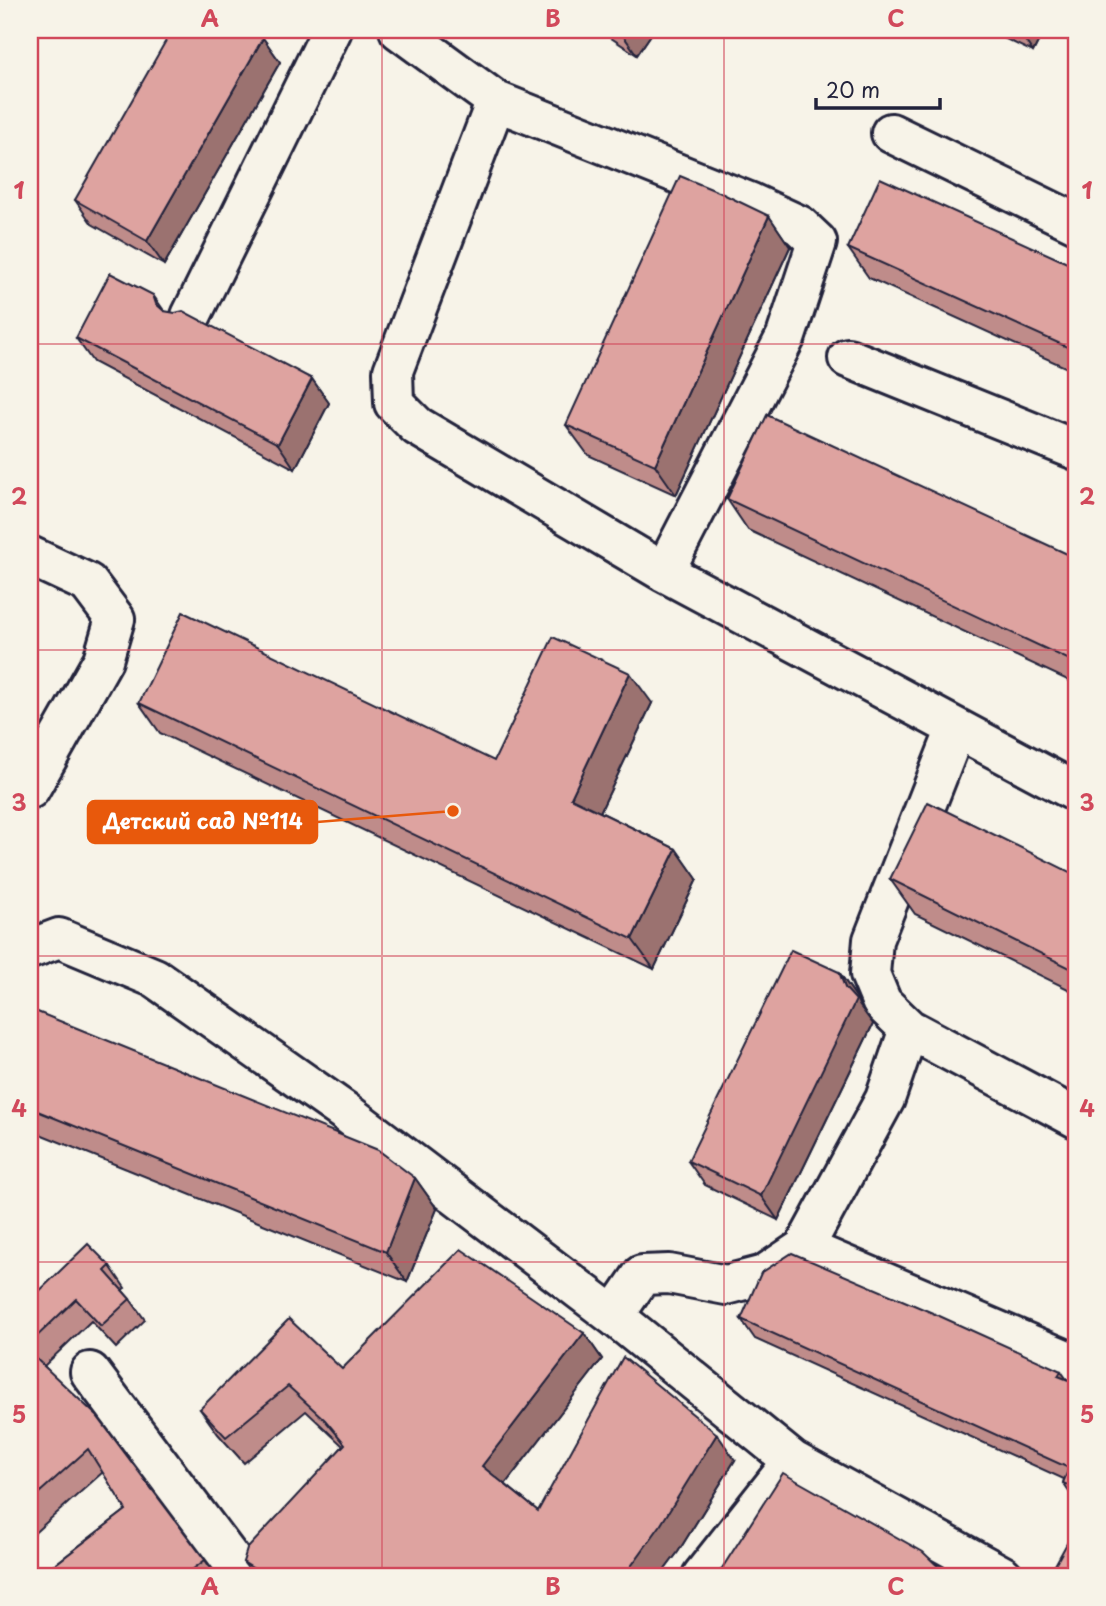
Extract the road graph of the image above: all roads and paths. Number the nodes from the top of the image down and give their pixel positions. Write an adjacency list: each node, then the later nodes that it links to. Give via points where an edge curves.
1 (332, 30): 6 (street)
2 (398, 30): 3 (street)
3 (496, 101): 10 (street, via 393,371 394,403 418,426); 10 (street, via 751,203 799,225 817,242 786,335)
4 (891, 133): 5 (street)
5 (1076, 223)
6 (191, 316)
7 (848, 358): 8 (street)
8 (1076, 450)
9 (30, 556): 12 (street, via 88,583 115,619 103,660)
10 (664, 572): 11 (street)
11 (956, 729): 13 (street); 15 (street, via 873,940 870,975 882,1003)
12 (30, 789)
13 (1076, 792)
14 (30, 949): 18 (street, via 60,938 155,978 344,1111)
15 (909, 1029): 16 (street); 17 (street, via 885,1099)
16 (1076, 1118)
17 (804, 1248): 18 (street, via 764,1275 726,1285 669,1274 642,1275); 19 (street)
18 (614, 1316): 21 (street)
19 (1076, 1364)
20 (90, 1372): 22 (street)
21 (793, 1461): 23 (street); 24 (street)
22 (243, 1576)
23 (702, 1576)
24 (1003, 1576)

